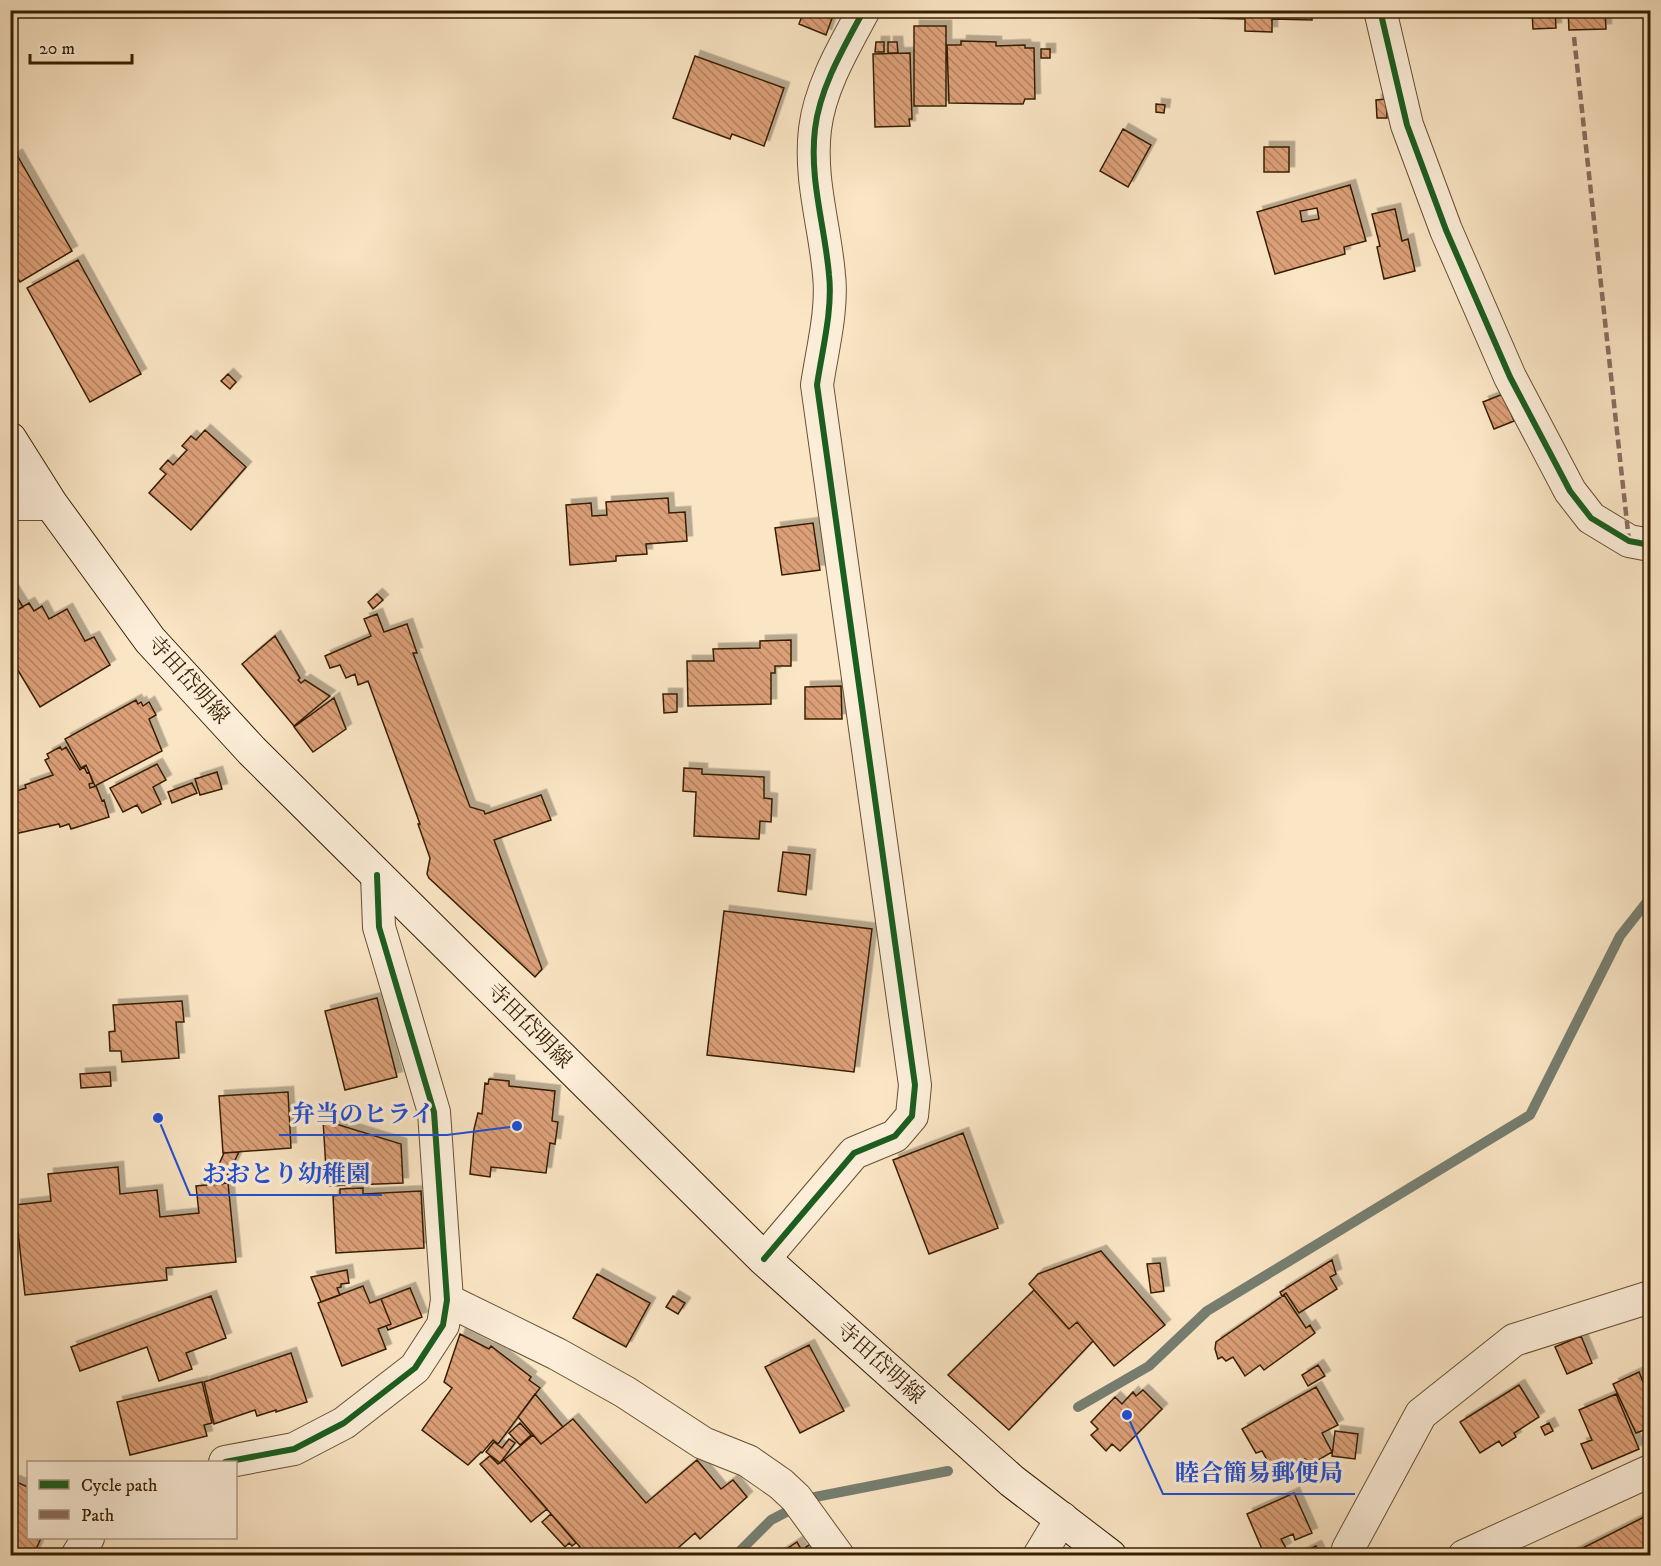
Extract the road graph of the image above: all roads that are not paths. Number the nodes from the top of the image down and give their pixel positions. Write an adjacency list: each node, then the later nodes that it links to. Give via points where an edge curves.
1 (864, 10): 8 (street, via 828,78 815,128 815,194 830,276 817,385 915,1085 912,1116 895,1136 854,1153)
2 (1380, 10): 6 (street, via 1407,125 1446,230 1510,377 1570,491 1591,519 1629,541)
3 (10, 440): 5 (main road, 寺田岱明線)
4 (10, 494): 5 (street, via 18,504)
5 (51, 504): 7 (main road, 寺田岱明線, via 150,640 252,751)
6 (1650, 545)
7 (377, 876): 8 (main road, 寺田岱明線); 10 (street, via 379,927 434,1112)
8 (764, 1259): 13 (main road, 寺田岱明線, via 1012,1481)
9 (1650, 1297): 19 (street, via 1514,1340 1421,1414)
10 (447, 1300): 11 (street, via 443,1325 415,1368 344,1423 294,1449); 15 (street, via 557,1354 703,1443 748,1461 796,1498)
11 (230, 1461)
12 (1650, 1471): 20 (street)
13 (1062, 1518): 17 (street); 18 (main road, 寺田岱明線)
14 (87, 1539): 16 (street)
15 (831, 1546)
16 (78, 1556)
17 (1039, 1556)
18 (1110, 1556)
19 (1347, 1556)
20 (1464, 1556)

